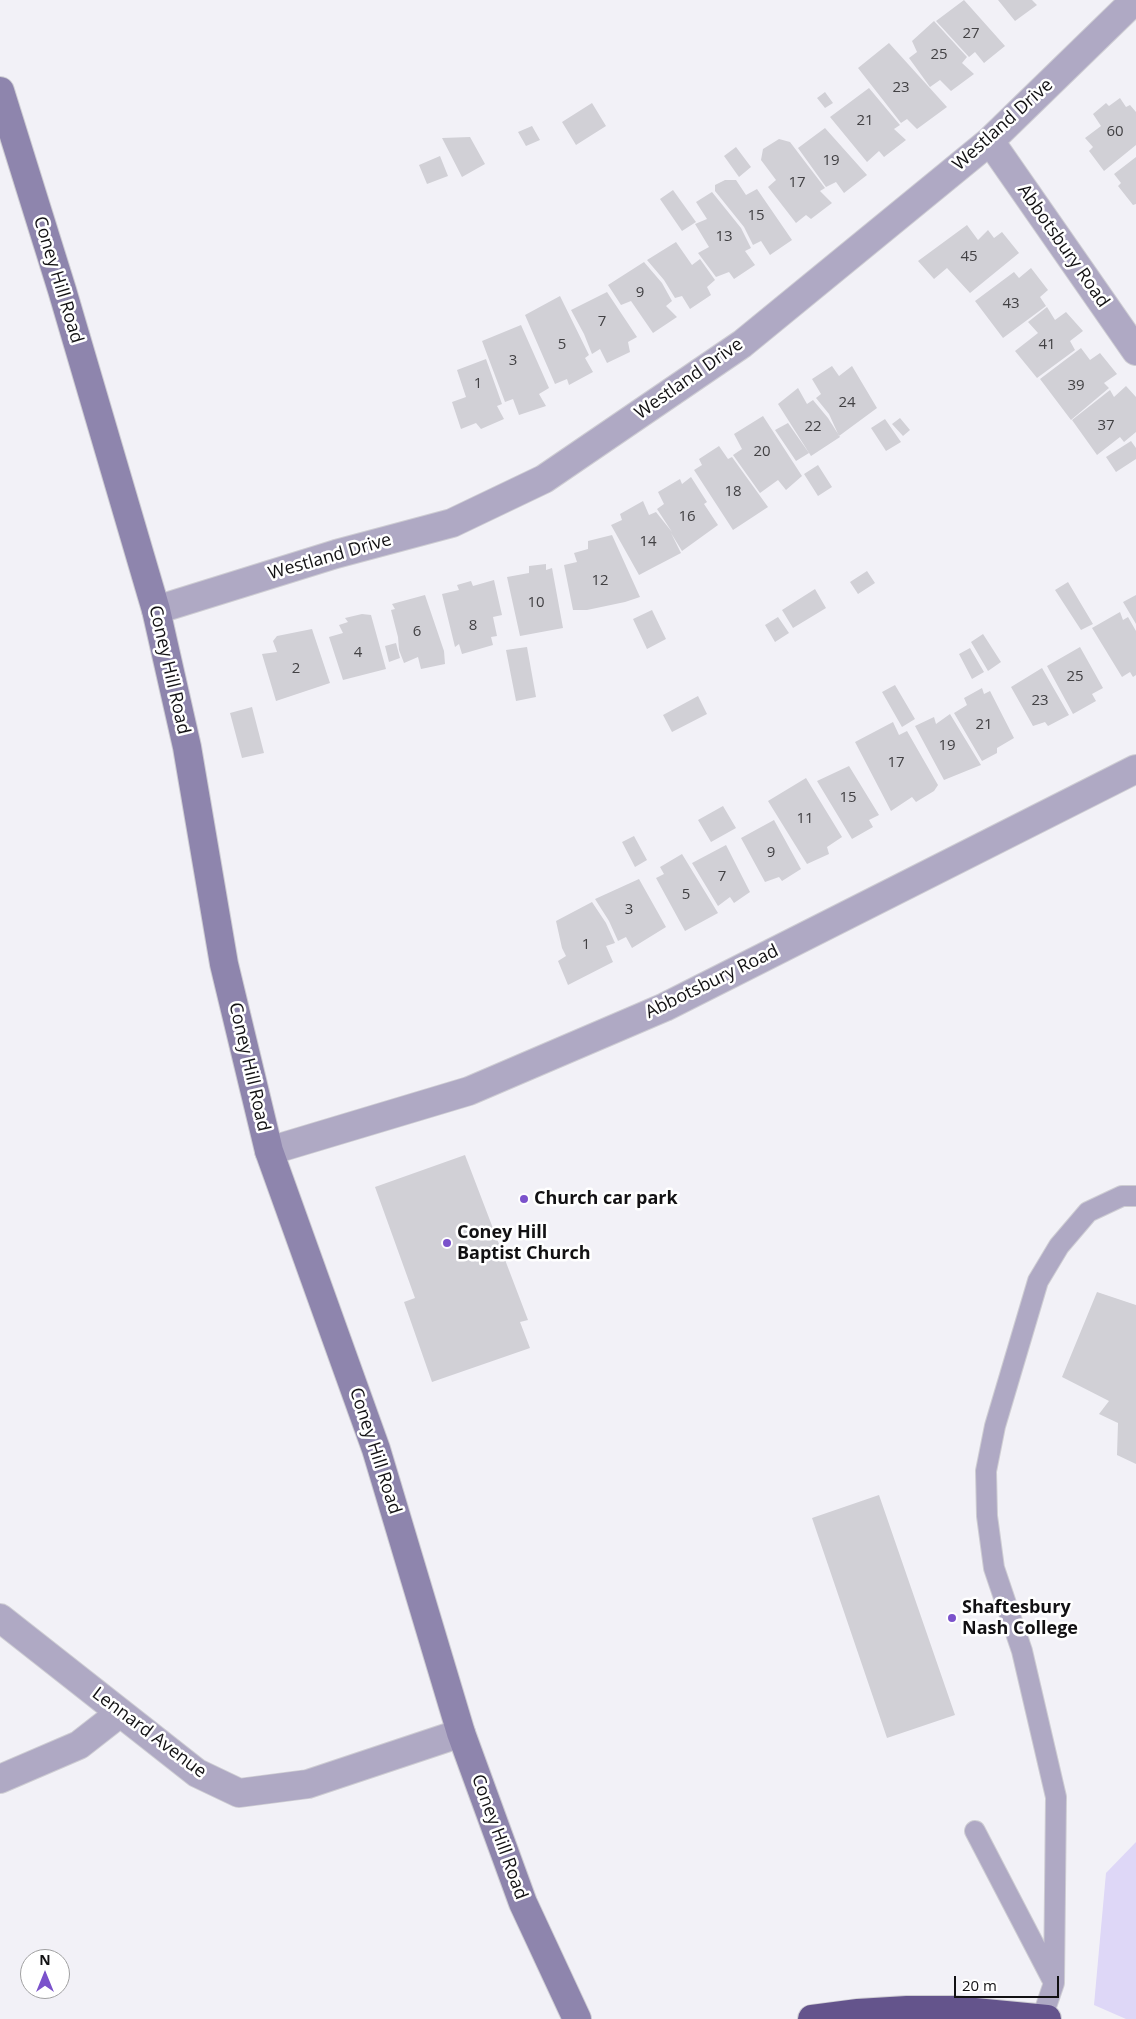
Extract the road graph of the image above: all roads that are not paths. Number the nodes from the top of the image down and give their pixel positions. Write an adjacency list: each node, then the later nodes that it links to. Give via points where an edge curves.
1 (1135, 0): 3 (street, Westland Drive)
2 (0, 90): 5 (street, Coney Hill Road)
3 (990, 141): 4 (street, Abbotsbury Road); 5 (street, Westland Drive, via 742,344 544,479 452,523 336,554)
4 (1136, 351)
5 (156, 610): 7 (street, Coney Hill Road, via 187,747 224,964)
6 (1136, 770): 7 (street, Abbotsbury Road, via 665,1007 469,1091)
7 (269, 1151): 11 (street, Coney Hill Road, via 376,1449)
8 (1136, 1196): 14 (lane, via 1122,1196 1088,1212 1059,1246 1038,1282 995,1426 986,1471 987,1516 994,1568 1022,1651 1056,1798)
9 (0, 1618): 10 (street, Lennard Avenue)
10 (120, 1712): 11 (street, Lennard Avenue, via 197,1773 239,1793 308,1784); 12 (street, via 79,1744)
11 (460, 1733): 15 (street, Coney Hill Road, via 523,1903)
12 (0, 1779)
13 (975, 1831): 14 (lane)
14 (1054, 1983): 17 (lane)
15 (576, 2019)
16 (812, 2019): 17 (highway, via 907,2010 954,2010)
17 (1045, 2019)

